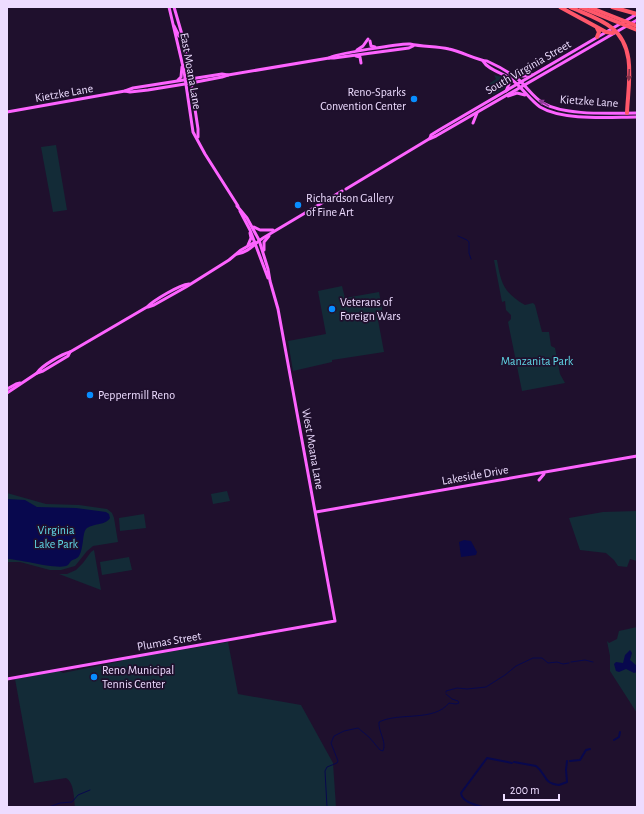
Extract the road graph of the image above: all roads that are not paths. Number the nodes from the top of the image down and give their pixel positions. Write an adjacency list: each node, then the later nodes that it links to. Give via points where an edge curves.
1 (169, 7): 12 (main road, East Moana Lane)
2 (174, 7): 18 (main road, East Moana Lane)
3 (560, 7): 11 (highway)
4 (570, 7): 47 (highway, one-way to 47, via 611,27 622,39 628,57)
5 (580, 7): 9 (highway)
6 (589, 7): 9 (highway)
7 (612, 7): 8 (highway)
8 (637, 14): 15 (main road, South Virginia Street)
9 (614, 20): 13 (highway); 14 (highway)
10 (637, 20): 16 (main road, South Virginia Street)
11 (592, 24): 15 (highway); 17 (highway, via 598,30)
12 (173, 25): 18 (main road); 26 (main road, East Moana Lane)
13 (637, 26)
14 (637, 30)
15 (606, 32): 16 (highway); 17 (main road, South Virginia Street)
16 (613, 33): 22 (main road, South Virginia Street)
17 (597, 37): 22 (main road, South Virginia Street)
18 (182, 38): 28 (main road, East Moana Lane)
19 (413, 46): 20 (main road, Kietzke Lane, via 408,44); 23 (main road, Kietzke Lane); 25 (main road, Kietzke Lane, via 449,49)
20 (383, 48): 21 (main road, Kietzke Lane); 21 (main road, via 370,46 369,40)
21 (354, 52): 24 (main road, Kietzke Lane, via 332,55)
22 (573, 54): 29 (main road, South Virginia Street); 34 (main road, South Virginia Street)
23 (344, 56): 24 (main road, Kietzke Lane); 27 (main road, via 359,56)
24 (329, 58): 30 (main road, Kietzke Lane)
25 (483, 61): 31 (main road, Kietzke Lane); 32 (main road, Kietzke Lane, via 485,65)
26 (182, 62): 35 (main road, via 181,77); 37 (main road, East Moana Lane)
27 (360, 63)
28 (189, 71): 33 (main road); 36 (main road, East Moana Lane)
29 (538, 72): 31 (main road, via 524,76); 38 (main road, South Virginia Street)
30 (228, 75): 33 (main road, Kietzke Lane); 36 (main road, Kietzke Lane)
31 (512, 75): 38 (main road, Kietzke Lane)
32 (507, 76): 39 (main road, Kietzke Lane); 41 (main road, via 509,82)
33 (205, 77): 36 (main road, Kietzke Lane)
34 (533, 79): 38 (main road, South Virginia Street); 42 (main road)
35 (176, 81): 37 (main road, Kietzke Lane); 40 (main road, Kietzke Lane)
36 (191, 81): 37 (main road, Kietzke Lane); 51 (main road, East Moana Lane)
37 (185, 82): 40 (main road, Kietzke Lane); 51 (main road, East Moana Lane, via 192,127)
38 (522, 83): 39 (main road, South Virginia Street); 42 (main road, Kietzke Lane)
39 (519, 85): 41 (main road, South Virginia Street); 43 (main road, South Virginia Street); 44 (main road, Kietzke Lane)
40 (125, 91): 45 (main road, Kietzke Lane)
41 (506, 91): 52 (main road, South Virginia Street, via 439,130)
42 (531, 92): 47 (main road, Kietzke Lane, one-way to 42, via 562,110 547,104)
43 (501, 98): 44 (main road, via 519,93); 46 (main road, South Virginia Street)
44 (530, 99): 49 (main road, Kietzke Lane, via 547,110 564,115)
45 (7, 112)
46 (477, 112): 50 (main road); 52 (main road, South Virginia Street)
47 (627, 113): 48 (main road, Kietzke Lane)
48 (637, 113)
49 (637, 117)
50 (473, 123)
51 (198, 138): 55 (main road, East Moana Lane)
52 (430, 138): 53 (main road, South Virginia Street)
53 (346, 189)
54 (342, 191): 58 (main road)
55 (237, 206): 56 (main road, East Moana Lane); 57 (main road, East Moana Lane)
56 (252, 225): 58 (main road, via 260,230); 59 (main road, East Moana Lane)
57 (250, 229): 60 (main road, East Moana Lane); 61 (main road)
58 (275, 230): 59 (main road); 63 (main road, via 264,242)
59 (259, 240): 60 (main road); 63 (main road, West Moana Lane)
60 (255, 243): 61 (main road); 62 (main road, via 245,252); 64 (main road, West Moana Lane)
61 (248, 245): 62 (main road)
62 (237, 254): 65 (main road, via 186,287 147,307)
63 (264, 255): 64 (main road, West Moana Lane)
64 (270, 281): 71 (main road, West Moana Lane, via 279,312)
65 (20, 383): 66 (main road); 67 (main road)
66 (7, 389)
67 (7, 393)
68 (637, 456): 69 (main road, Lakeside Drive)
69 (546, 473): 70 (main road); 71 (main road, Lakeside Drive)
70 (539, 480)
71 (316, 512): 72 (main road, West Moana Lane)
72 (335, 621): 73 (main road, Plumas Street)
73 (7, 679)

